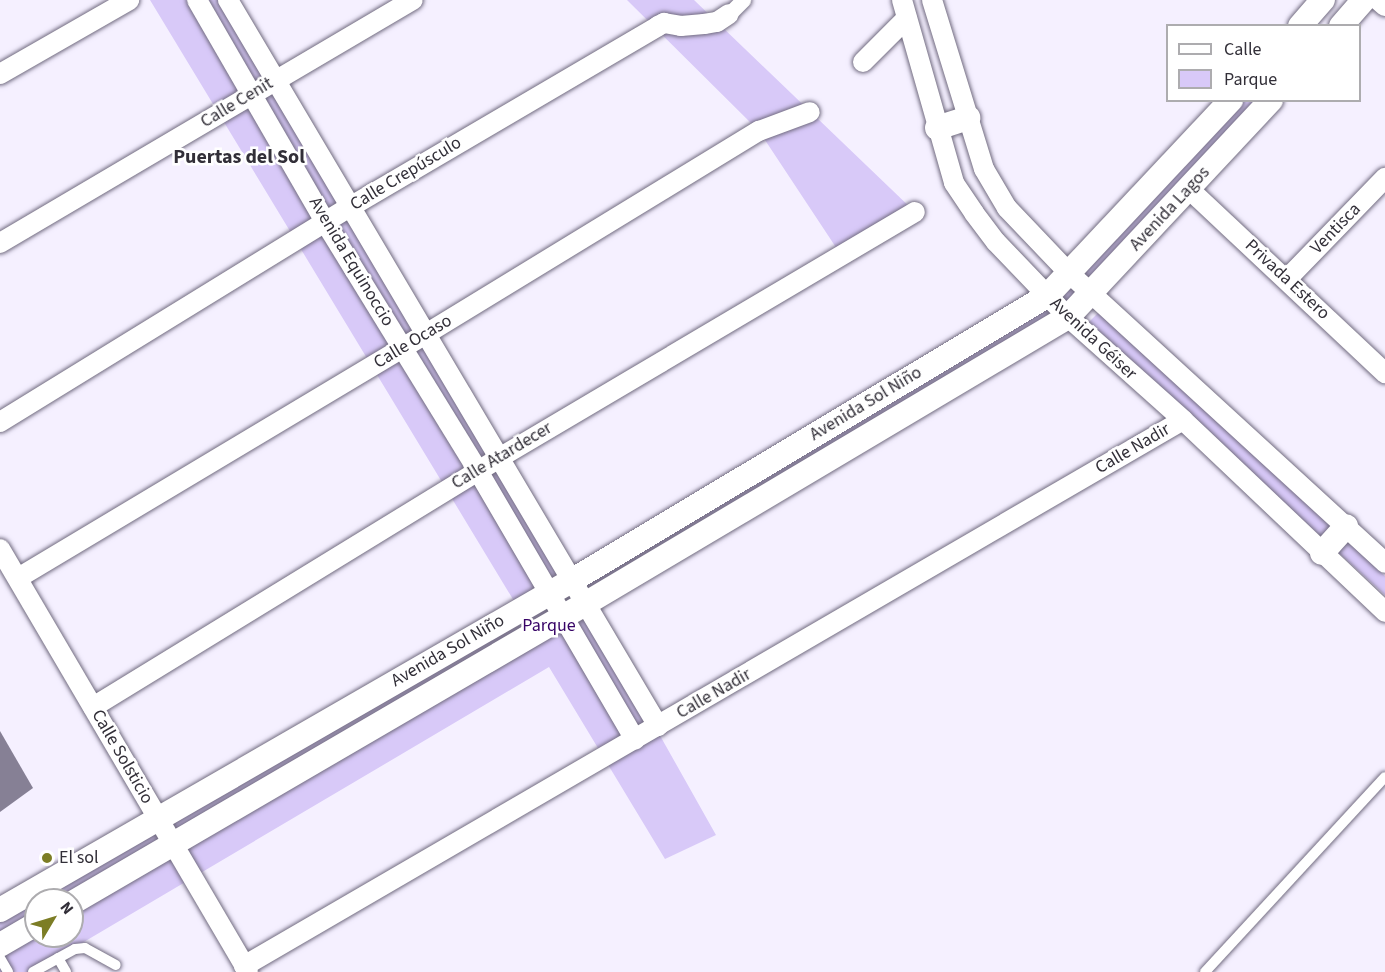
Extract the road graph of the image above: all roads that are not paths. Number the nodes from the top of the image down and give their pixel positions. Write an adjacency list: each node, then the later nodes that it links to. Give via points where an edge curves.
1 (129, 0): 15 (street)
2 (197, 0): 17 (street, Avenida Equinoccio)
3 (228, 0): 16 (street, Avenida Equinoccio)
4 (413, 0): 16 (street, Calle Cenit)
5 (932, 0): 21 (street, Avenida Géiser)
6 (1323, 0): 12 (street)
7 (1364, 0): 13 (street)
8 (1378, 0): 9 (street)
9 (1385, 6)
10 (736, 7): 25 (street, Calle Crepúsculo, via 717,22 658,26)
11 (904, 9): 14 (street); 22 (street, Avenida Géiser)
12 (1302, 24)
13 (1343, 24)
14 (863, 62)
15 (0, 74)
16 (275, 81): 17 (street, Calle Cenit); 25 (street, Avenida Equinoccio)
17 (252, 95): 27 (street, Avenida Equinoccio); 28 (street, Calle Cenit)
18 (1229, 102): 29 (street, Avenida Lagos)
19 (1269, 102): 24 (street, Avenida Lagos)
20 (810, 112): 34 (street, Calle Ocaso, via 759,131)
21 (968, 118): 22 (street); 29 (street, Avenida Géiser, via 984,169 1007,208)
22 (937, 128): 32 (street, Avenida Géiser, via 954,183 969,206 996,242)
23 (1383, 182): 30 (street, Ventisca)
24 (1189, 189): 30 (street, Privada Estero); 31 (street, Avenida Lagos)
25 (350, 207): 27 (street, Calle Crepúsculo); 34 (street, Avenida Equinoccio)
26 (915, 212): 39 (street, Calle Atardecer)
27 (325, 222): 35 (street, Avenida Equinoccio); 38 (street, Calle Crepúsculo)
28 (0, 243)
29 (1069, 273): 31 (street, Avenida Géiser); 32 (street, Avenida Lagos)
30 (1287, 279): 36 (street, Privada Estero)
31 (1092, 293): 33 (street, Avenida Lagos); 41 (street, Avenida Géiser)
32 (1047, 296): 33 (street, Avenida Géiser); 46 (street, Avenida Sol Niño)
33 (1068, 317): 37 (street, Avenida Géiser); 48 (street, Avenida Sol Niño)
34 (426, 334): 35 (street, Calle Ocaso); 39 (street, Avenida Equinoccio)
35 (403, 348): 40 (street, Avenida Equinoccio); 45 (street, Calle Ocaso)
36 (1385, 373)
37 (1183, 420): 43 (street, Avenida Géiser); 52 (street, Calle Nadir)
38 (0, 422)
39 (499, 458): 40 (street, Calle Atardecer); 46 (street, Avenida Equinoccio)
40 (478, 471): 47 (street, Avenida Equinoccio); 51 (street, Calle Atardecer)
41 (1346, 526): 43 (street); 44 (street, Avenida Géiser)
42 (0, 549): 45 (street, Calle Solsticio)
43 (1322, 553): 49 (street, Avenida Géiser)
44 (1385, 563)
45 (18, 578): 51 (street, Calle Solsticio)
46 (571, 580): 47 (street, Avenida Sol Niño); 48 (street, Avenida Equinoccio)
47 (548, 593): 50 (street, Avenida Equinoccio); 55 (street, Avenida Sol Niño)
48 (585, 604): 50 (street, Avenida Sol Niño); 52 (street, Avenida Equinoccio)
49 (1385, 612)
50 (563, 617): 53 (street, Avenida Equinoccio); 56 (street, Avenida Sol Niño)
51 (93, 707): 55 (street, Calle Solsticio)
52 (658, 726): 53 (street, Calle Nadir)
53 (635, 740): 66 (street, Calle Nadir)
54 (1385, 777): 70 (lane)
55 (158, 819): 56 (street, Calle Solsticio); 57 (street, Avenida Sol Niño)
56 (174, 843): 58 (street, Avenida Sol Niño); 66 (street, Calle Solsticio)
57 (55, 888)
58 (84, 896)
59 (24, 906): 60 (street, Avenida Sol Niño)
60 (0, 910)
61 (24, 931): 62 (street)
62 (0, 945)
63 (0, 958): 67 (lane)
64 (58, 958): 65 (lane, via 85,948); 68 (lane); 69 (lane)
65 (116, 965)
66 (246, 969)
67 (8, 972)
68 (33, 972)
69 (66, 972)
70 (1204, 972)

